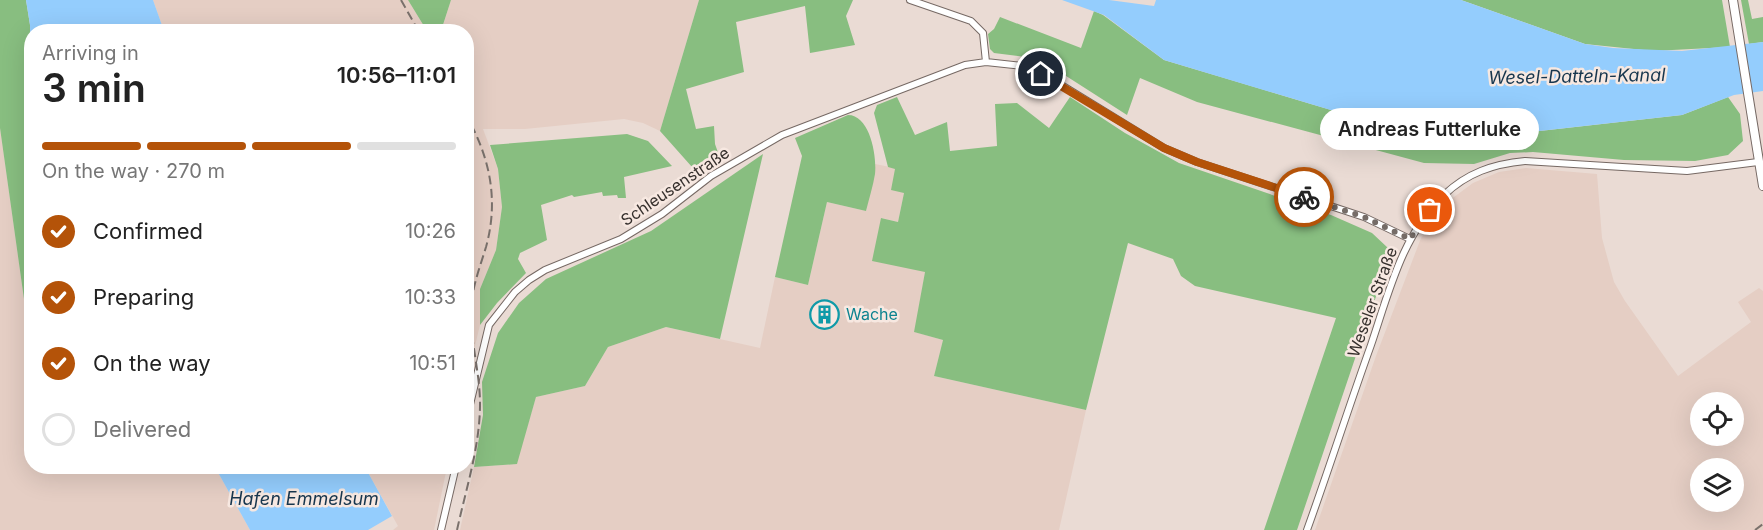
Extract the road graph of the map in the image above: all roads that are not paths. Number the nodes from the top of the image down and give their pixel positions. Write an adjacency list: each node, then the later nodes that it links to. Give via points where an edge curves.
1 (910, 0): 3 (street, via 971,21 983,33)
2 (1733, 0): 4 (street)
3 (986, 62): 6 (street, Schleusenstraße, via 1023,66 1041,74 1164,148 1197,162 1364,217); 7 (street, Schleusenstraße, via 946,70 792,130 711,176 662,214 621,238 529,280 489,325)
4 (1758, 162): 5 (street); 6 (street, Weseler Straße, via 1688,171 1525,161 1500,163 1460,182 1430,210)
5 (1763, 186)
6 (1410, 239): 10 (street, Weseler Straße)
7 (474, 388)
8 (454, 474): 9 (street)
9 (441, 530)
10 (1307, 530)

